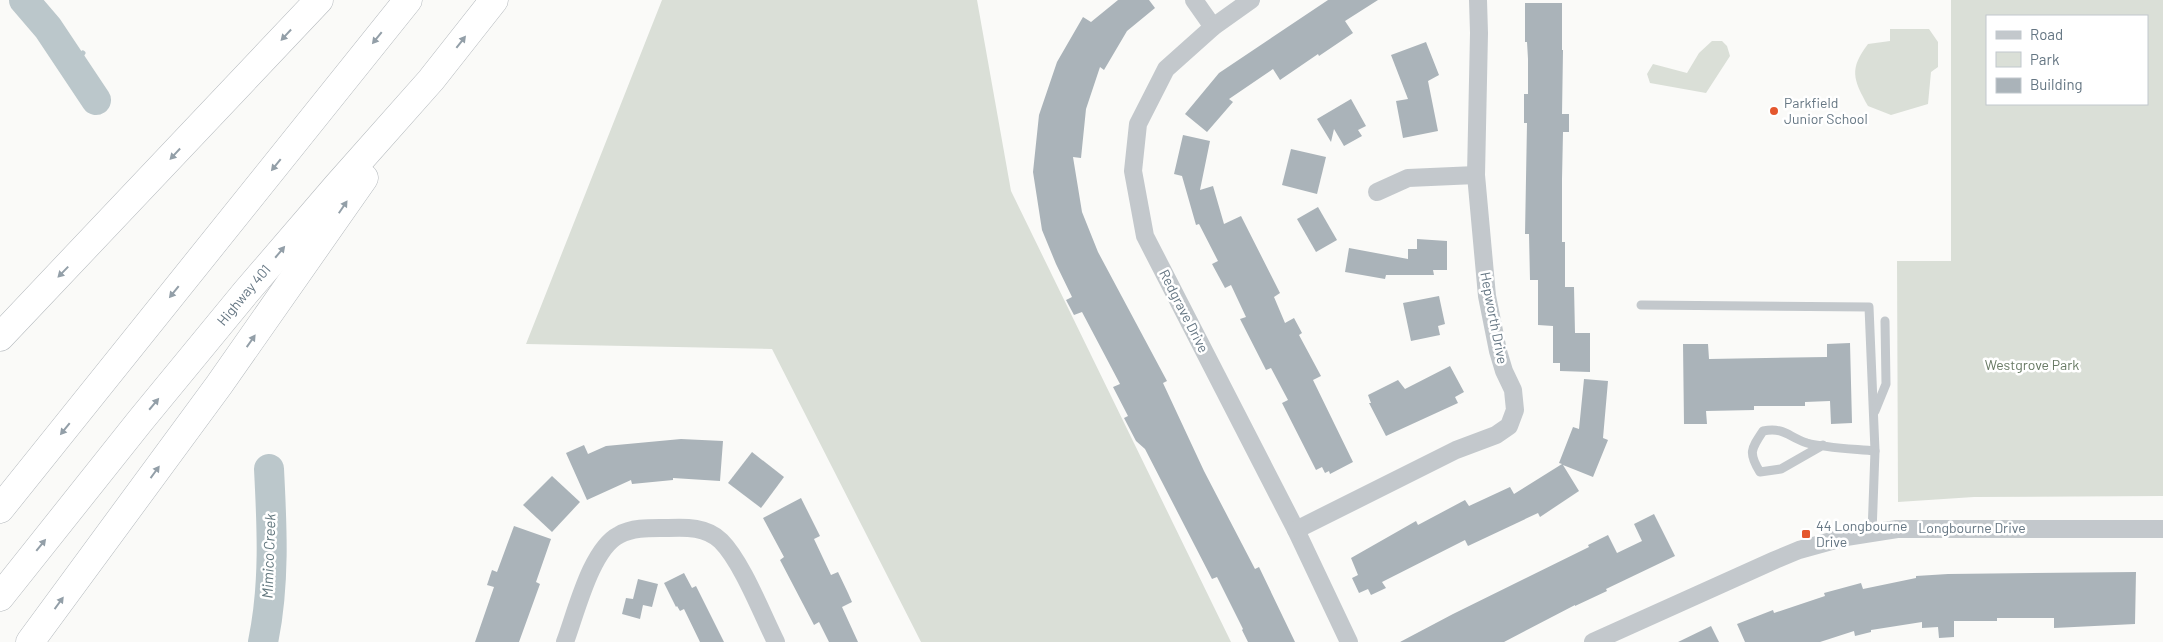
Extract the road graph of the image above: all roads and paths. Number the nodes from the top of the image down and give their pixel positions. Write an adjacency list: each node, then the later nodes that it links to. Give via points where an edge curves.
1 (319, 0): 13 (highway, one-way to 13)
2 (408, 0): 17 (highway, one-way to 17)
3 (494, 0): 8 (highway, Highway 401, one-way to 3)
4 (1194, 0): 7 (street)
5 (1251, 0): 7 (street, Redgrave Drive)
6 (1478, 0): 9 (street, Hepworth Drive)
7 (1213, 27): 19 (street, Redgrave Drive, via 1166,69 1138,124 1133,171 1146,236)
8 (431, 80): 21 (highway, Highway 401, one-way to 8, via 246,292); 23 (highway, one-way to 8, via 219,385)
9 (1476, 175): 10 (street, via 1408,178); 19 (street, Hepworth Drive, via 1487,296 1504,371 1514,390 1515,410 1509,426)
10 (1377, 192)
11 (1641, 305): 14 (lane, via 1869,306)
12 (1885, 321): 14 (lane, via 1886,384)
13 (0, 337)
14 (1873, 417): 16 (lane)
15 (1823, 445): 15 (lane, via 1808,443 1776,429 1763,431 1753,447 1751,459 1760,472 1782,468); 16 (lane)
16 (1875, 451): 20 (lane)
17 (0, 509)
18 (2163, 529): 20 (street, Longbourne Drive, via 1948,528)
19 (1296, 530): 26 (street, Redgrave Drive)
20 (1872, 533): 22 (street, Longbourne Drive, via 1799,550)
21 (0, 597)
22 (1615, 637): 27 (street, Longbourne Drive)
23 (30, 642)
24 (565, 642): 25 (street, via 595,560 606,544 619,534 635,529 690,527 720,540 733,556)
25 (776, 642)
26 (1349, 642)
27 (1593, 642)

